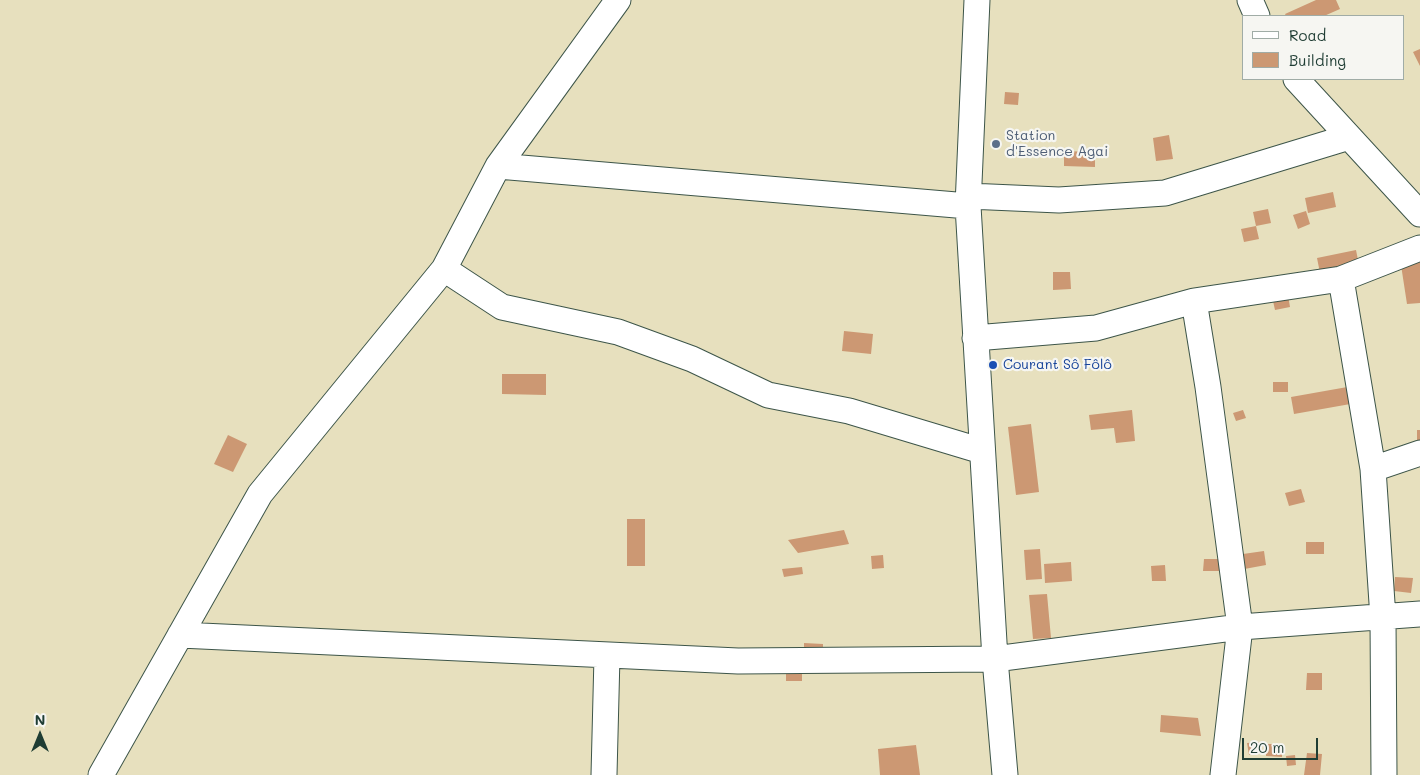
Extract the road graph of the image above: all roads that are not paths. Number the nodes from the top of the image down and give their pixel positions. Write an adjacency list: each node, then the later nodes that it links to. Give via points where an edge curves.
1 (617, 0): 7 (street)
2 (977, 0): 8 (street)
3 (1250, 0): 4 (street)
4 (1257, 15)
5 (1297, 80): 6 (street)
6 (1349, 137): 8 (street, via 1165,193 1058,200); 9 (street)
7 (498, 166): 8 (street); 11 (street)
8 (968, 201): 14 (street)
9 (1420, 214)
10 (1420, 248): 12 (street)
11 (444, 269): 15 (street, via 502,307 618,332 692,359 768,395 849,411); 21 (street, via 260,494)
12 (1341, 279): 13 (street); 17 (street)
13 (1194, 302): 14 (street, via 1096,328); 20 (street)
14 (974, 338): 15 (street)
15 (982, 451): 23 (street)
16 (1420, 453): 17 (street)
17 (1374, 469): 19 (street)
18 (1420, 614): 19 (street)
19 (1383, 618): 20 (street); 28 (street)
20 (1240, 628): 23 (street); 27 (street)
21 (180, 635): 22 (street); 24 (street)
22 (607, 656): 23 (street, via 738,662); 25 (street)
23 (995, 658): 26 (street)
24 (101, 775)
25 (604, 775)
26 (1005, 775)
27 (1223, 775)
28 (1384, 775)

